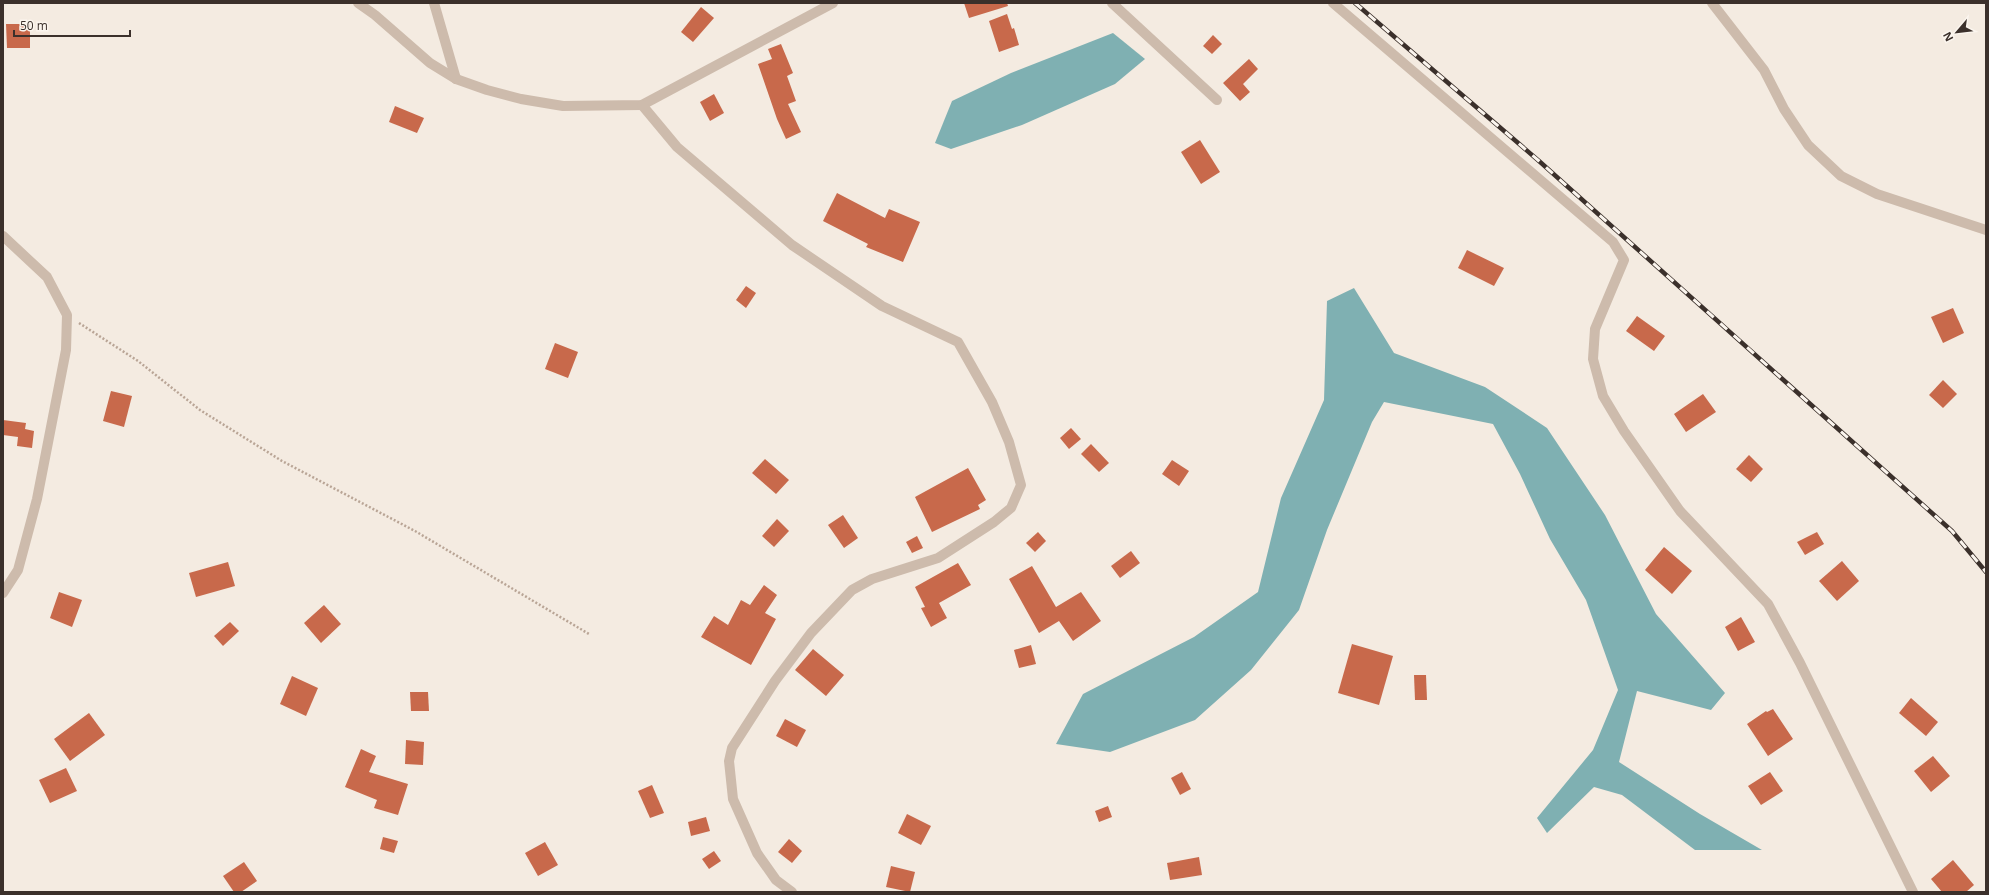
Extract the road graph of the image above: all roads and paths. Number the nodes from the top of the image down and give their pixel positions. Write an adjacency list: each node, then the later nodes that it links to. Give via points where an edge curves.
1 (358, 3): 7 (street, via 375,14 430,63)
2 (434, 3): 7 (street)
3 (833, 3): 9 (street)
4 (1112, 3): 8 (street)
5 (1332, 3): 16 (street, via 1613,242 1624,260 1595,329 1593,359 1603,396 1680,512 1768,604 1800,663)
6 (1712, 3): 10 (street, via 1764,70 1784,109 1808,145 1842,176 1877,194)
7 (456, 79): 9 (street, via 521,99 563,106)
8 (1217, 100)
9 (642, 105): 15 (street, via 677,147 792,246 882,306 958,342 992,402 1021,485 1011,508 938,558 872,579 852,590 806,639 774,681 732,748 729,761 733,799 757,853 776,880)
10 (1986, 230)
11 (3, 236): 12 (street, via 47,277)
12 (67, 315): 13 (street, via 66,350 37,499 18,570); 14 (path, via 138,361 200,410 276,457 415,531)
13 (3, 593)
14 (589, 634)
15 (792, 892)
16 (1913, 892)

